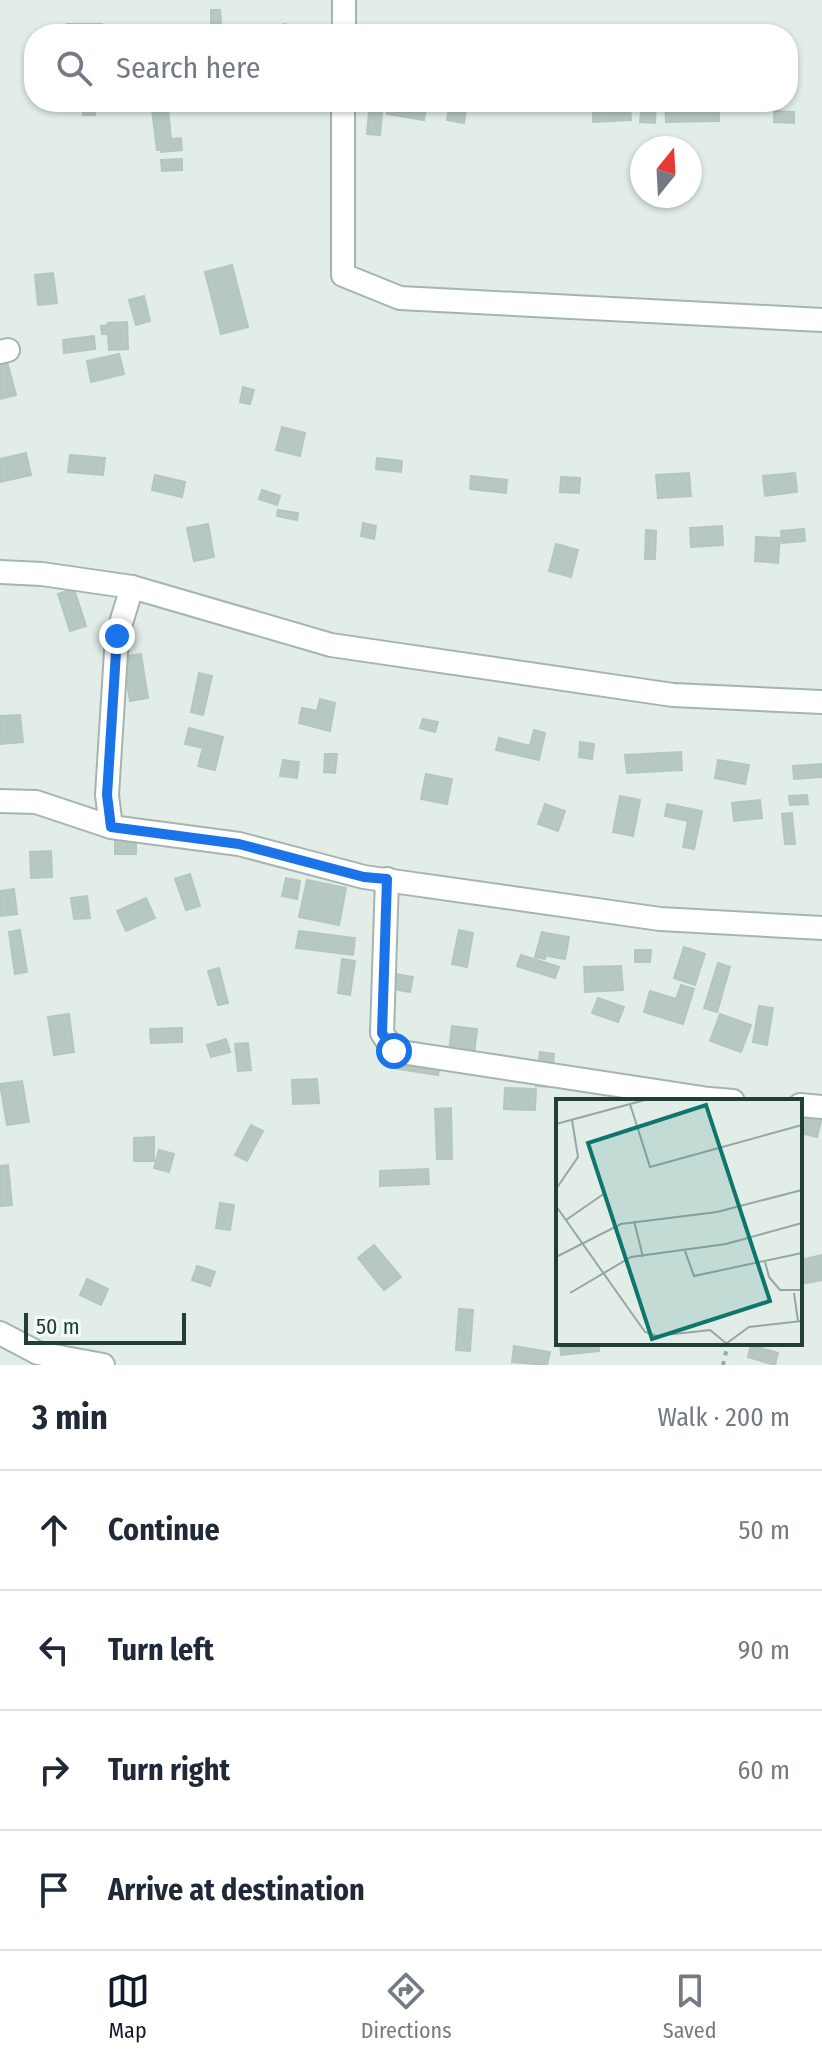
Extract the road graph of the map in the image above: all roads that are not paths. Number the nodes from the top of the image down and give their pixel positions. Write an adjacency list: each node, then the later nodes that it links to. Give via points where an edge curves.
1 (344, 0): 2 (street)
2 (344, 24)
3 (343, 112): 4 (street, via 343,275 400,298)
4 (822, 320)
5 (0, 572): 6 (street)
6 (132, 587): 7 (street, via 331,645 673,695); 9 (street, via 117,636 107,795)
7 (822, 702)
8 (0, 801): 9 (street, via 36,802)
9 (111, 827): 10 (street, via 239,844)
10 (387, 879): 11 (street, via 660,919); 12 (street, via 382,1033 394,1051)
11 (822, 928)
12 (709, 1099)
13 (802, 1105): 14 (street)
14 (822, 1107)
15 (0, 1333): 16 (street, via 38,1353)
16 (103, 1365)

